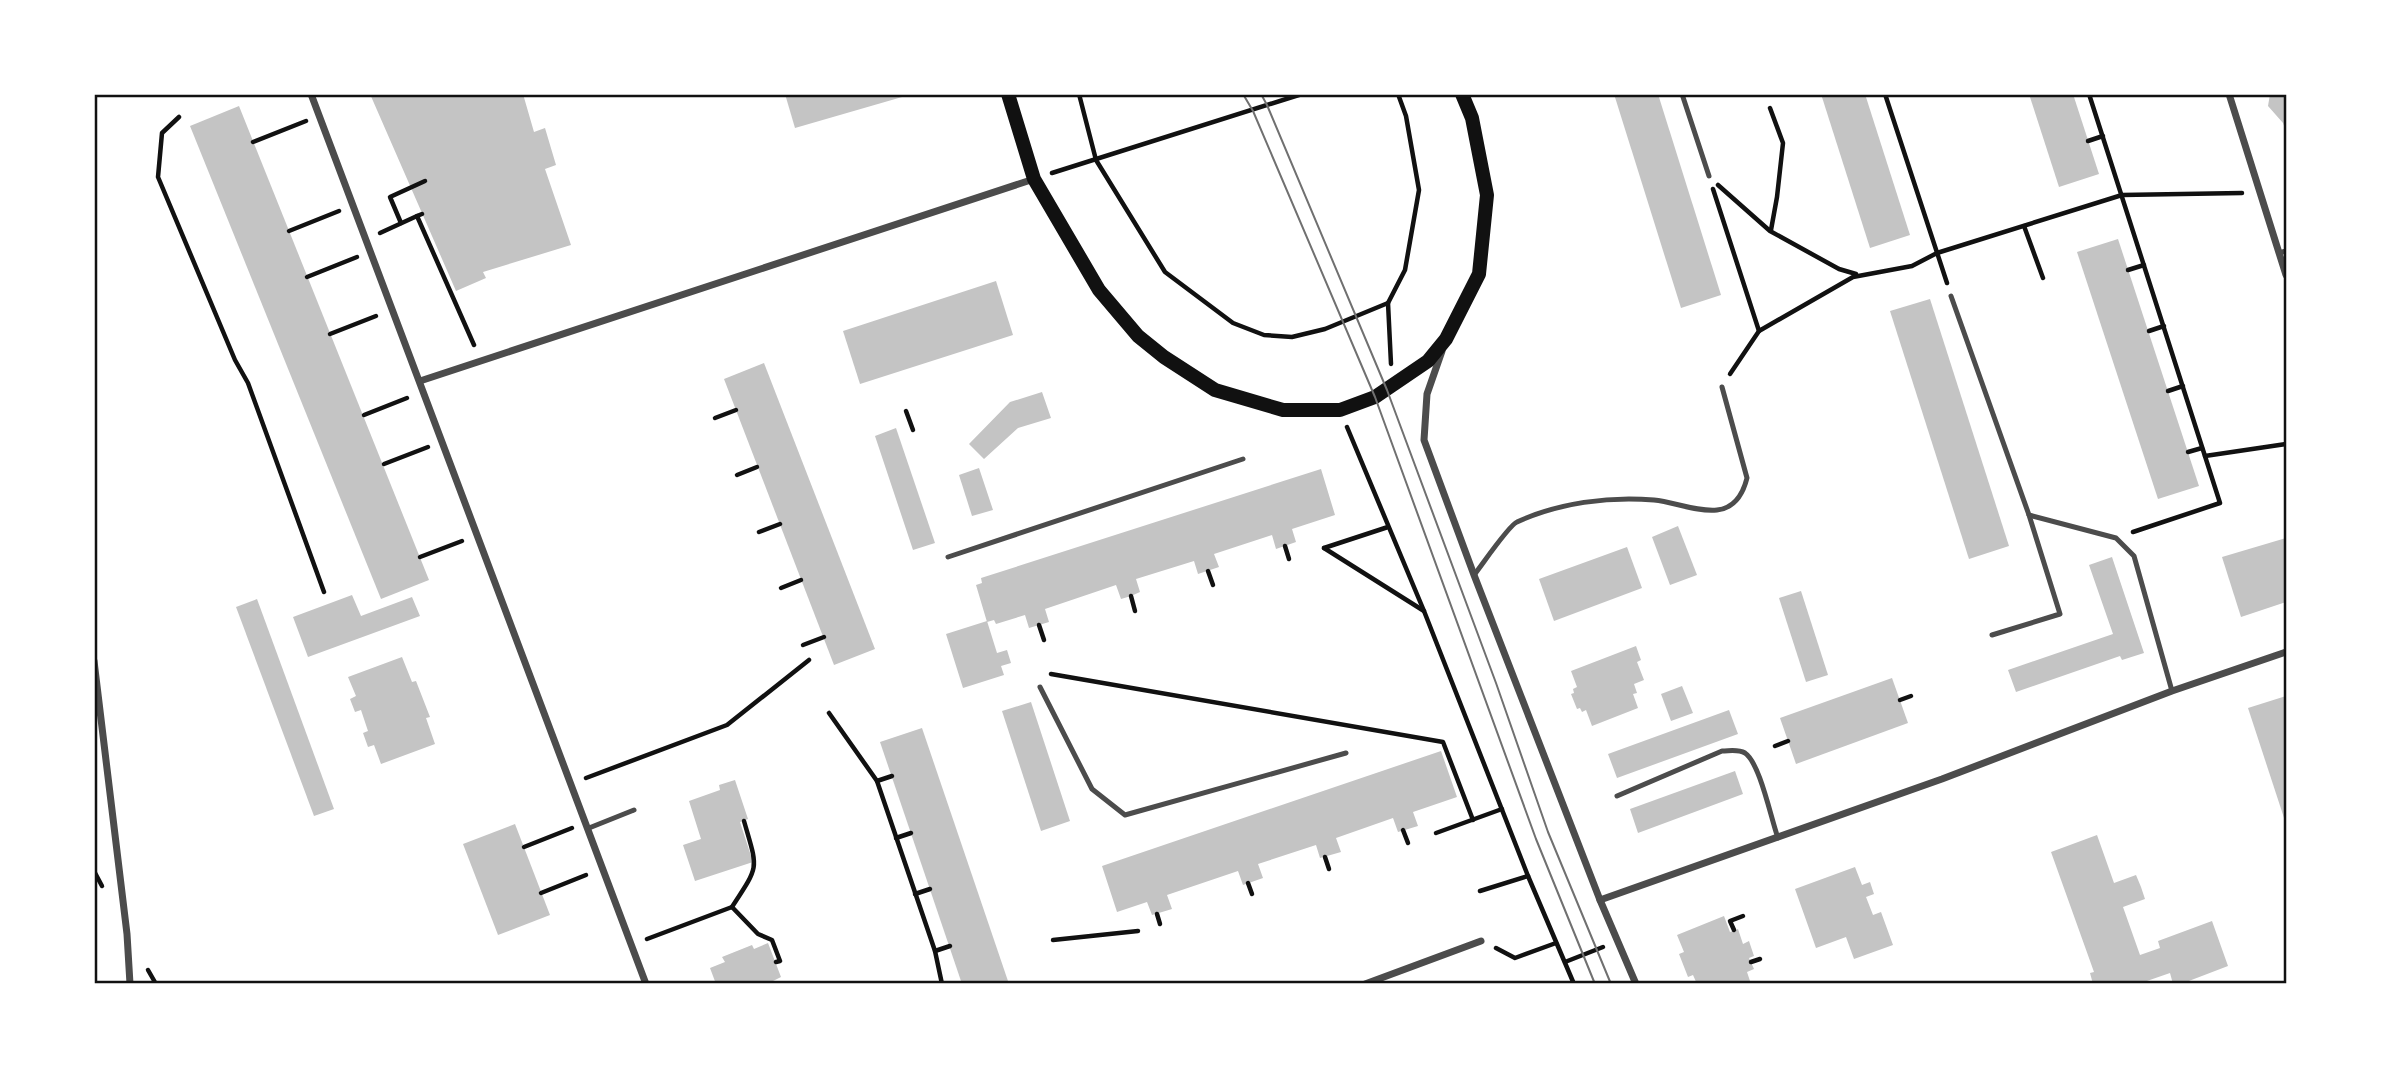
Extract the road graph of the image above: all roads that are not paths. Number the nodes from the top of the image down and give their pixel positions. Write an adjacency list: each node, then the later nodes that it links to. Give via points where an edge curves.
1 (311, 94): 12 (street)
2 (1008, 94): 7 (main road)
3 (1462, 94): 11 (main road, via 1472,118 1487,195 1479,274)
4 (1682, 94): 6 (lane)
5 (2229, 94): 8 (street)
6 (1709, 176)
7 (1034, 179): 11 (main road, via 1099,290 1138,336 1215,390 1283,410 1340,410 1375,397 1411,374); 12 (street)
8 (2283, 252): 9 (street)
9 (2287, 275)
10 (1951, 296): 15 (lane)
11 (1446, 339): 17 (street, via 1427,394 1424,440)
12 (420, 381): 26 (street)
13 (1722, 387): 17 (lane, via 1747,478 1735,504 1718,510 1622,498 1570,505 1514,523)
14 (1243, 459): 16 (lane)
15 (2029, 515): 18 (lane, via 2060,614); 22 (lane, via 2116,538 2134,556)
16 (948, 557)
17 (1474, 575): 28 (street)
18 (1992, 635)
19 (2287, 652): 22 (street)
20 (94, 661): 30 (street)
21 (1040, 687): 23 (lane, via 1092,789 1125,815)
22 (2172, 691): 27 (street)
23 (1346, 753)
24 (1617, 796): 27 (lane, via 1722,751 1738,750 1747,754 1755,769)
25 (634, 810): 26 (lane)
26 (588, 825): 31 (street)
27 (1777, 838): 28 (street)
28 (1600, 900): 33 (street)
29 (1481, 941): 32 (street)
30 (130, 984)
31 (646, 984)
32 (1365, 984)
33 (1636, 984)

